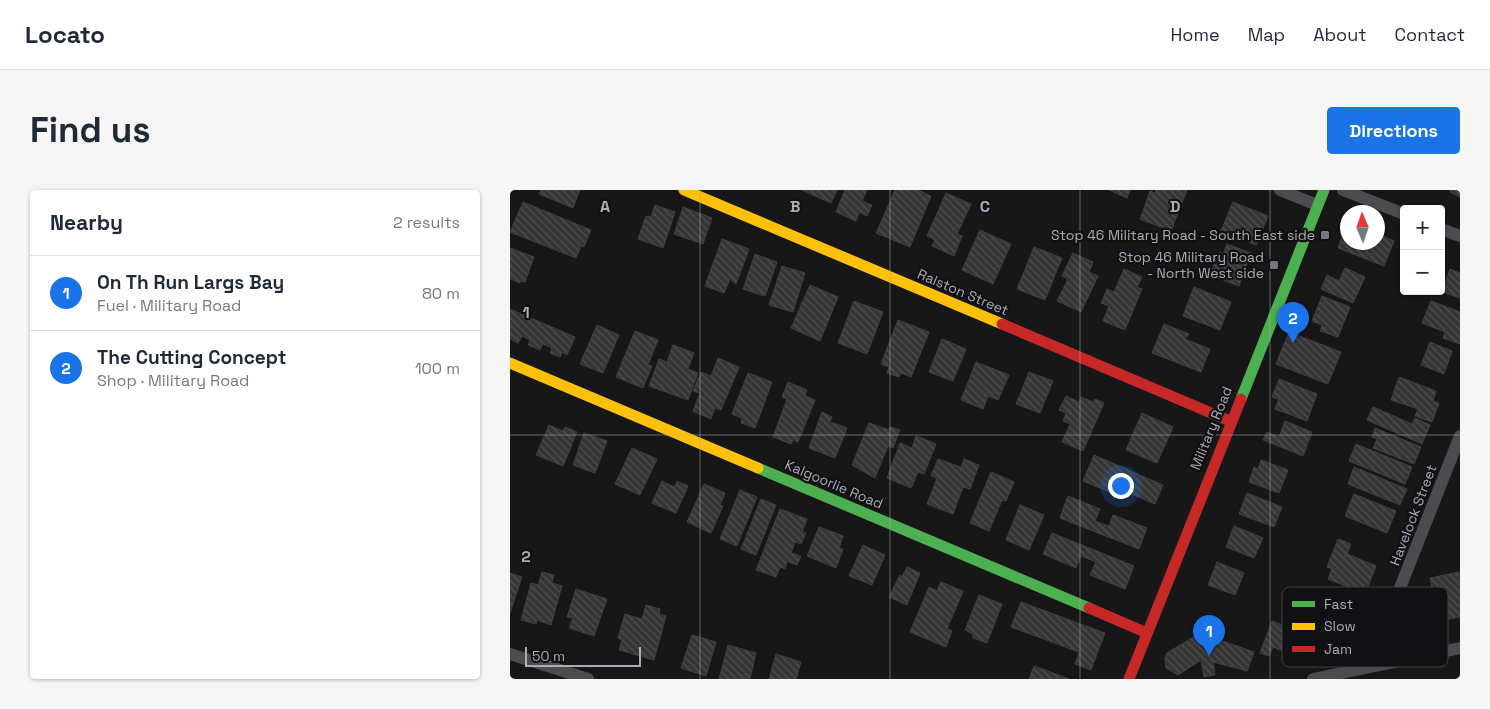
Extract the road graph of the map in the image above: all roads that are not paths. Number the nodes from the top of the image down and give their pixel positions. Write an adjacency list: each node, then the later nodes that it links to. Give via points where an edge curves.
1 (684, 190): 10 (street, Ralston Street)
2 (1280, 190): 5 (street)
3 (1324, 190): 5 (street, Military Road)
4 (1343, 190): 6 (street)
5 (1317, 205): 10 (street, Military Road)
6 (1400, 212)
7 (1445, 230): 8 (street)
8 (1460, 236)
9 (510, 363): 13 (street, Kalgoorlie Road)
10 (1230, 421): 13 (street, Military Road)
11 (1460, 436): 12 (street, Havelock Street)
12 (1400, 587)
13 (1147, 633): 17 (street, Military Road)
14 (510, 654): 16 (street)
15 (1371, 667): 18 (street)
16 (588, 679)
17 (1129, 679)
18 (1313, 679)

